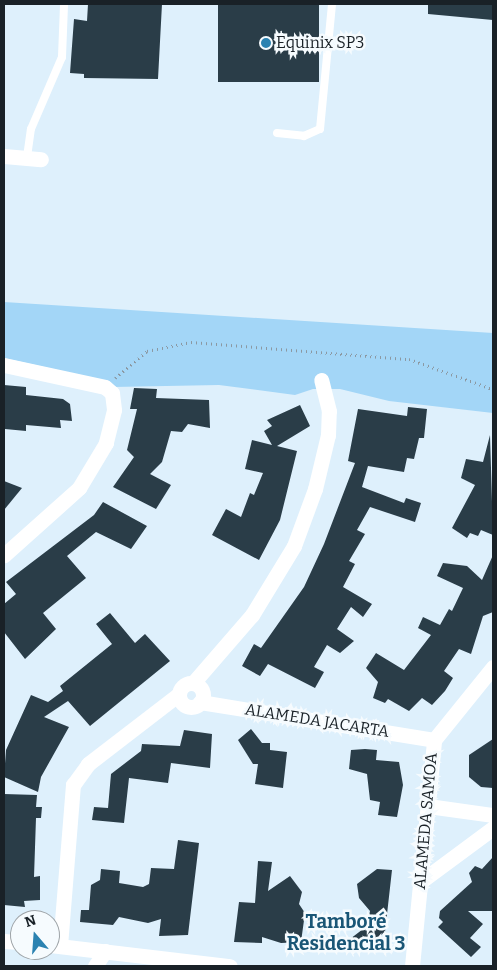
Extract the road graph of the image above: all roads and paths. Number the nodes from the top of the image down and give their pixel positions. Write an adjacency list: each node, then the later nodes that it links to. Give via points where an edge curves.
1 (64, 4): 5 (lane, via 62,57 31,129)
2 (332, 4): 3 (lane, via 320,129 304,136)
3 (277, 132)
4 (4, 156): 5 (street)
5 (34, 158)
6 (4, 365): 8 (street)
7 (321, 380): 12 (street, via 329,410 328,436 315,489 294,546 252,615)
8 (105, 387): 9 (path, via 147,351 191,342 409,359); 10 (street, via 112,393 114,410 96,462 69,499)
9 (493, 389)
10 (4, 555)
11 (493, 667): 15 (street, ALAMEDA SAMOA)
12 (193, 683): 13 (street, via 185,684); 14 (street, via 202,691)
13 (178, 694): 14 (street, via 186,706); 21 (street, via 88,764 73,785)
14 (200, 702): 15 (street, ALAMEDA JACARTA)
15 (434, 740): 16 (street, ALAMEDA SAMOA)
16 (428, 806): 17 (street); 20 (street, ALAMEDA SAMOA)
17 (466, 810): 18 (street); 19 (street)
18 (493, 815)
19 (488, 831): 20 (street)
20 (420, 882): 26 (street, ALAMEDA SAMOA)
21 (59, 910)
22 (60, 946): 23 (street)
23 (105, 951): 24 (street); 25 (street)
24 (95, 966)
25 (230, 966)
26 (412, 966)

